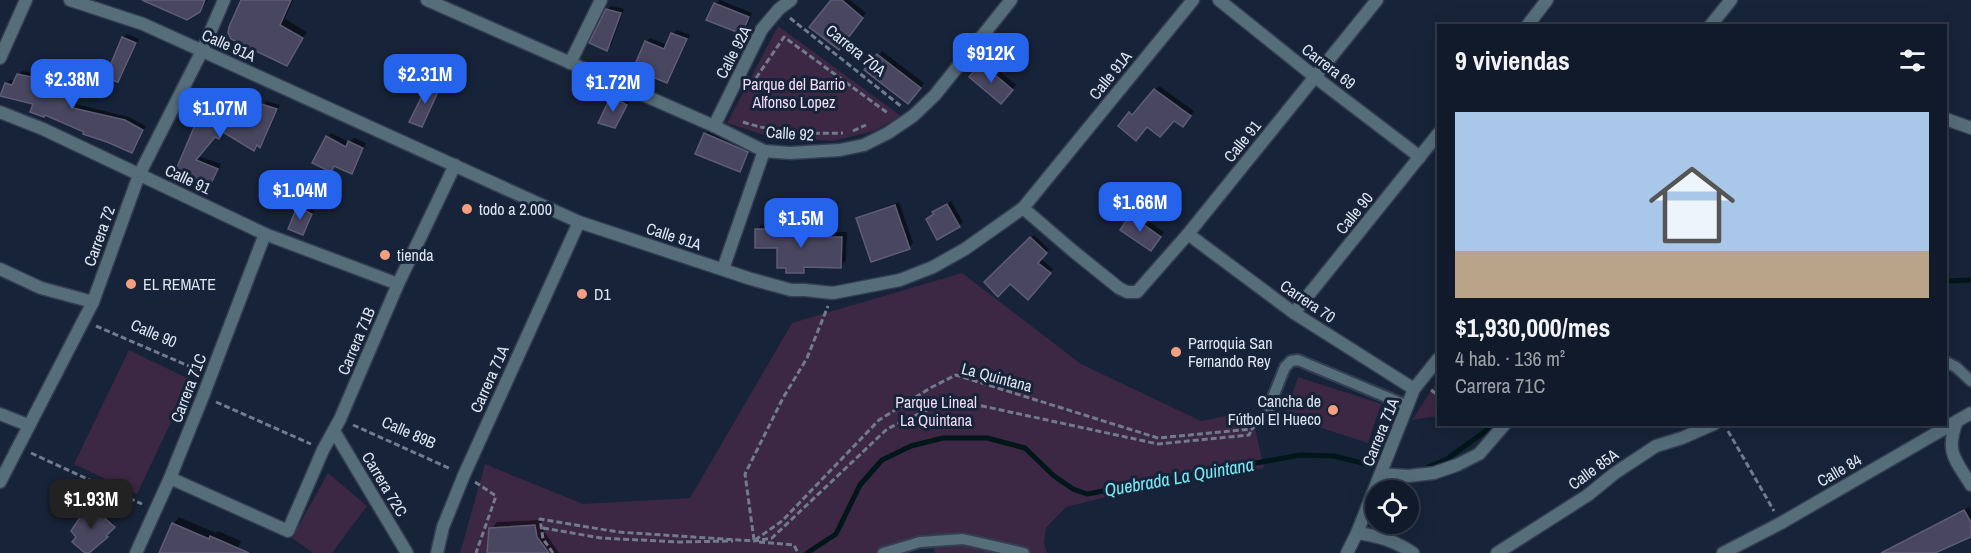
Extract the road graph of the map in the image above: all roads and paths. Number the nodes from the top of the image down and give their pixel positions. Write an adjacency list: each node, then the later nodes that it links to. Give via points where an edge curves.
1 (26, 0): 17 (street)
2 (70, 0): 16 (street, Calle 91A, via 143,24)
3 (224, 0): 16 (street, Carrera 72)
4 (427, 0): 18 (street, Calle 92)
5 (601, 0): 18 (street)
6 (791, 0): 13 (street, Calle 92A)
7 (1011, 0): 22 (street, Calle 92)
8 (1193, 0): 34 (street, Calle 91A)
9 (1219, 0): 19 (street, Carrera 69)
10 (1377, 0): 19 (street, Calle 91)
11 (1547, 0): 14 (street)
12 (1731, 0): 15 (street)
13 (779, 9): 22 (path, Carrera 70A); 27 (street, Calle 92A, via 762,29)
14 (1529, 24)
15 (1712, 24)
16 (202, 51): 32 (street, Calle 91A); 33 (street, Carrera 72)
17 (0, 58)
18 (570, 63): 27 (street, Calle 92)
19 (1315, 77): 31 (street, Carrera 69); 37 (street, Calle 91)
20 (756, 79): 25 (path, via 784,37 892,116)
21 (0, 112): 33 (street, Calle 91)
22 (913, 116): 30 (street, Calle 92, via 864,145 817,152)
23 (734, 119): 26 (path, via 760,128 809,134 848,132)
24 (1947, 119): 28 (street)
25 (881, 120)
26 (870, 124)
27 (714, 126): 30 (street, Calle 92)
28 (1971, 128)
29 (1437, 135): 31 (street, Calle 90)
30 (764, 151): 39 (street)
31 (1420, 157): 43 (street, Calle 90)
32 (455, 165): 35 (street, Calle 91A); 40 (street, Carrera 71B)
33 (139, 175): 36 (street, Calle 91); 42 (street, Carrera 72)
34 (1023, 208): 37 (street, Calle 91, via 1127,292 1137,292); 41 (street, Calle 91A, via 933,267 900,280)
35 (579, 222): 39 (street, Calle 91A); 66 (street, Carrera 71A)
36 (265, 234): 40 (street, Calle 91); 47 (street, Carrera 71C)
37 (1188, 234): 43 (street, Carrera 70)
38 (0, 269): 42 (street, via 41,288)
39 (723, 270): 41 (street, Calle 91A, via 791,290)
40 (398, 284): 55 (street, Carrera 71B)
41 (833, 293): 75 (path, via 807,358 745,474)
42 (93, 302): 44 (street, Carrera 72)
43 (1294, 313): 49 (street, Carrera 70)
44 (84, 321): 47 (path, Calle 90); 57 (street, Carrera 72)
45 (1437, 360): 49 (street, Carrera 71A)
46 (1947, 362): 48 (lane)
47 (211, 375): 50 (street, Carrera 71C)
48 (1971, 381)
49 (1414, 389): 51 (street, Carrera 71A)
50 (203, 396): 64 (path); 67 (street, Carrera 71C)
51 (1408, 406): 52 (lane, via 1298,360 1286,367); 65 (street, Carrera 71A)
52 (1267, 412): 61 (path)
53 (1971, 413): 56 (street, Calle 84)
54 (0, 414): 57 (street)
55 (340, 419): 62 (street, Carrera 71B); 66 (path, Calle 89B)
56 (1958, 421): 69 (street, via 1951,436 1952,453); 71 (street, Calle 84)
57 (28, 425): 63 (street, Carrera 72)
58 (1503, 426): 65 (street, via 1479,454 1456,465 1434,473)
59 (1709, 426): 87 (street, Calle 85A, via 1656,446)
60 (1725, 426): 71 (path)
61 (1252, 429): 75 (path, La Quintana, via 1249,435 1158,444 950,399 887,429 772,538); 75 (path, La Quintana, via 1158,438 956,375 879,420 782,521)
62 (334, 431): 64 (street, Carrera 71B); 77 (street, Carrera 72C)
63 (18, 447): 68 (street, Carrera 72); 70 (path)
64 (323, 450): 67 (street, Carrera 71B, via 288,531)
65 (1381, 474): 73 (street, Carrera 71A)
66 (464, 475): 78 (street, Carrera 71A, via 442,527); 79 (path, Calle 89B, via 496,496)
67 (170, 478): 70 (street, Carrera 71C)
68 (0, 482)
69 (1971, 485)
70 (154, 510): 76 (street, Carrera 71C)
71 (1781, 523): 88 (street, Calle 84)
72 (543, 528): 75 (path, La Quintana, via 601,538); 75 (path, La Quintana, via 540,519 618,532); 80 (path, via 543,538)
73 (1357, 533): 85 (street, Carrera 71A); 86 (street, via 1388,539)
74 (952, 540): 82 (lane, via 920,542); 83 (lane); 84 (lane)
75 (754, 541): 81 (path, via 794,545)
76 (136, 553)
77 (407, 553)
78 (437, 553)
79 (476, 553)
80 (553, 553)
81 (798, 553)
82 (883, 553)
83 (950, 553)
84 (1024, 553)
85 (1347, 553)
86 (1413, 553)
87 (1497, 553)
88 (1723, 553)

